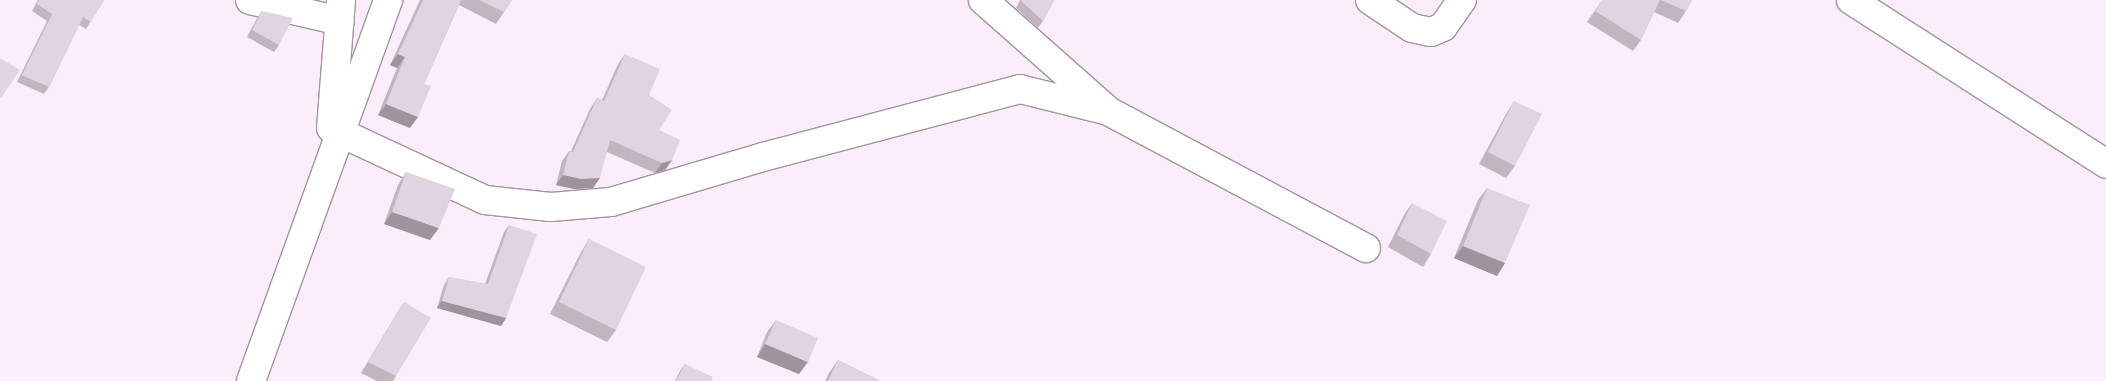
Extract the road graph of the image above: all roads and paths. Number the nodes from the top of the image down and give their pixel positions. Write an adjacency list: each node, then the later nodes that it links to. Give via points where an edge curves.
1 (250, 0): 7 (street)
2 (388, 0): 9 (street)
3 (983, 0): 8 (street)
4 (1370, 0): 5 (street, via 1412,28 1431,32 1443,27)
5 (1462, 0)
6 (1851, 0): 11 (street)
7 (340, 10): 10 (street)
8 (1108, 111): 9 (street, via 1020,89 763,157 611,202 551,207 485,200); 12 (street)
9 (339, 132): 10 (street)
10 (329, 159): 13 (street)
11 (2106, 164)
12 (1366, 248)
13 (251, 381)

